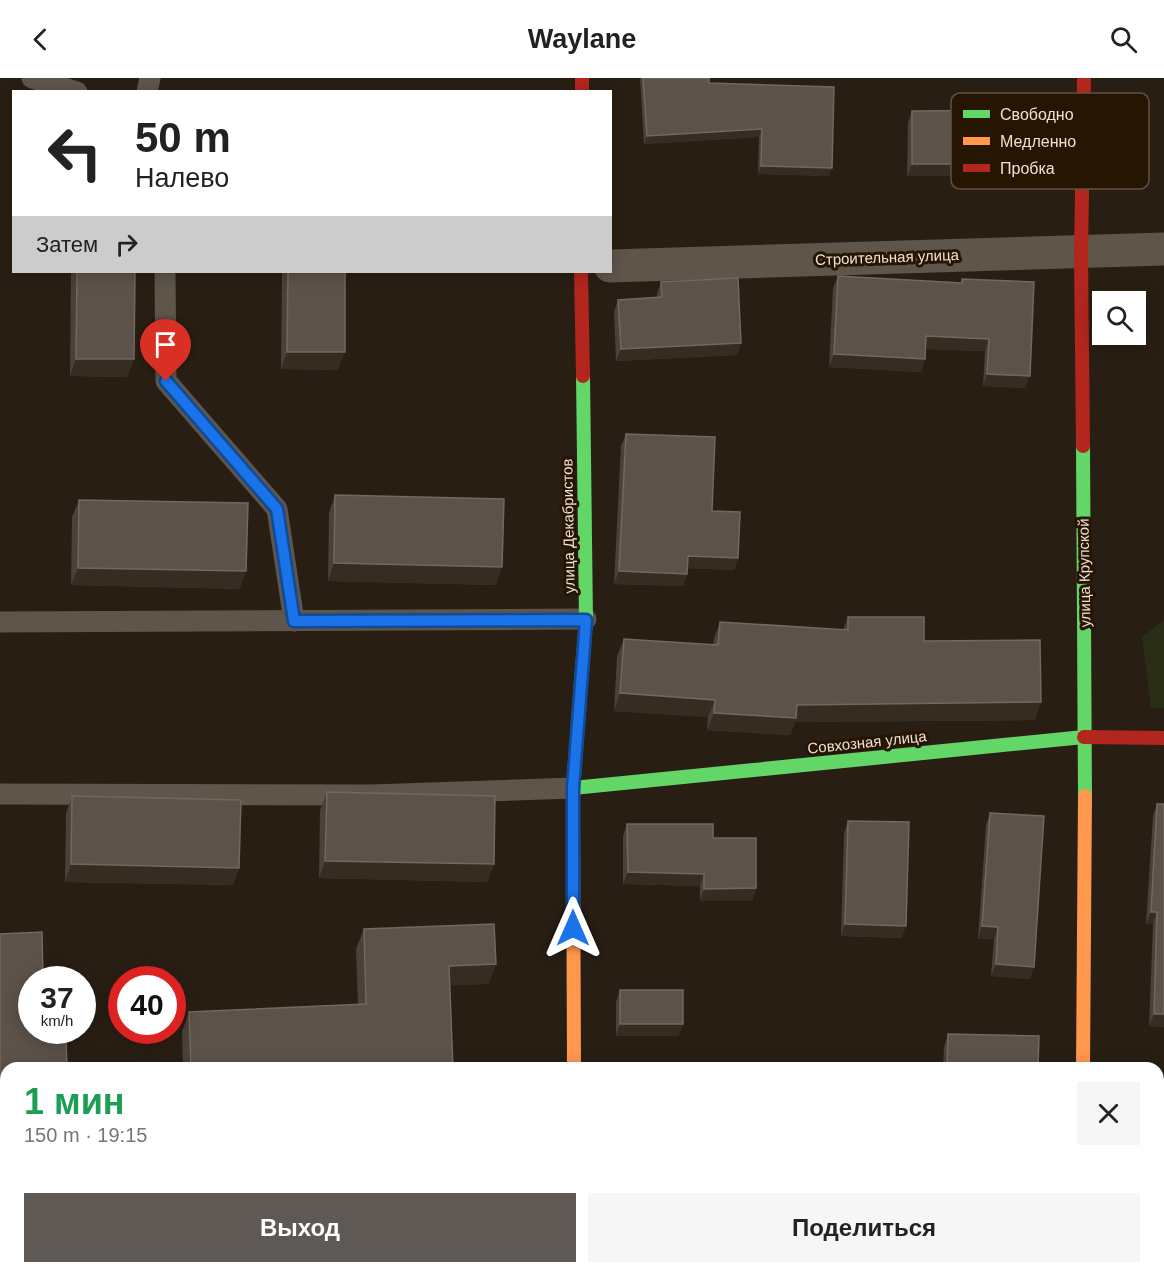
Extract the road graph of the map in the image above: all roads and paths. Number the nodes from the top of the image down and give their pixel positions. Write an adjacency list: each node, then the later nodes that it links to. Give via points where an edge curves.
1 (32, 78): 3 (lane)
2 (1084, 78): 4 (street, улица Крупской)
3 (71, 90)
4 (1084, 93)
5 (1082, 189): 7 (street, улица Крупской)
6 (1164, 249): 7 (street, Строительная улица)
7 (1081, 252): 8 (street, Строительная улица); 14 (street, улица Крупской)
8 (612, 266)
9 (165, 273): 12 (lane, via 166,381 277,509)
10 (581, 273): 11 (street, улица Декабристов)
11 (586, 620): 12 (lane); 16 (street, улица Декабристов)
12 (294, 621): 13 (lane)
13 (0, 622)
14 (1086, 737): 15 (street, Совхозная улица); 16 (street, Совхозная улица); 19 (street, улица Крупской)
15 (1164, 738)
16 (573, 788): 17 (lane, via 371,795); 18 (street, улица Декабристов)
17 (0, 794)
18 (574, 1062)
19 (1083, 1062)

